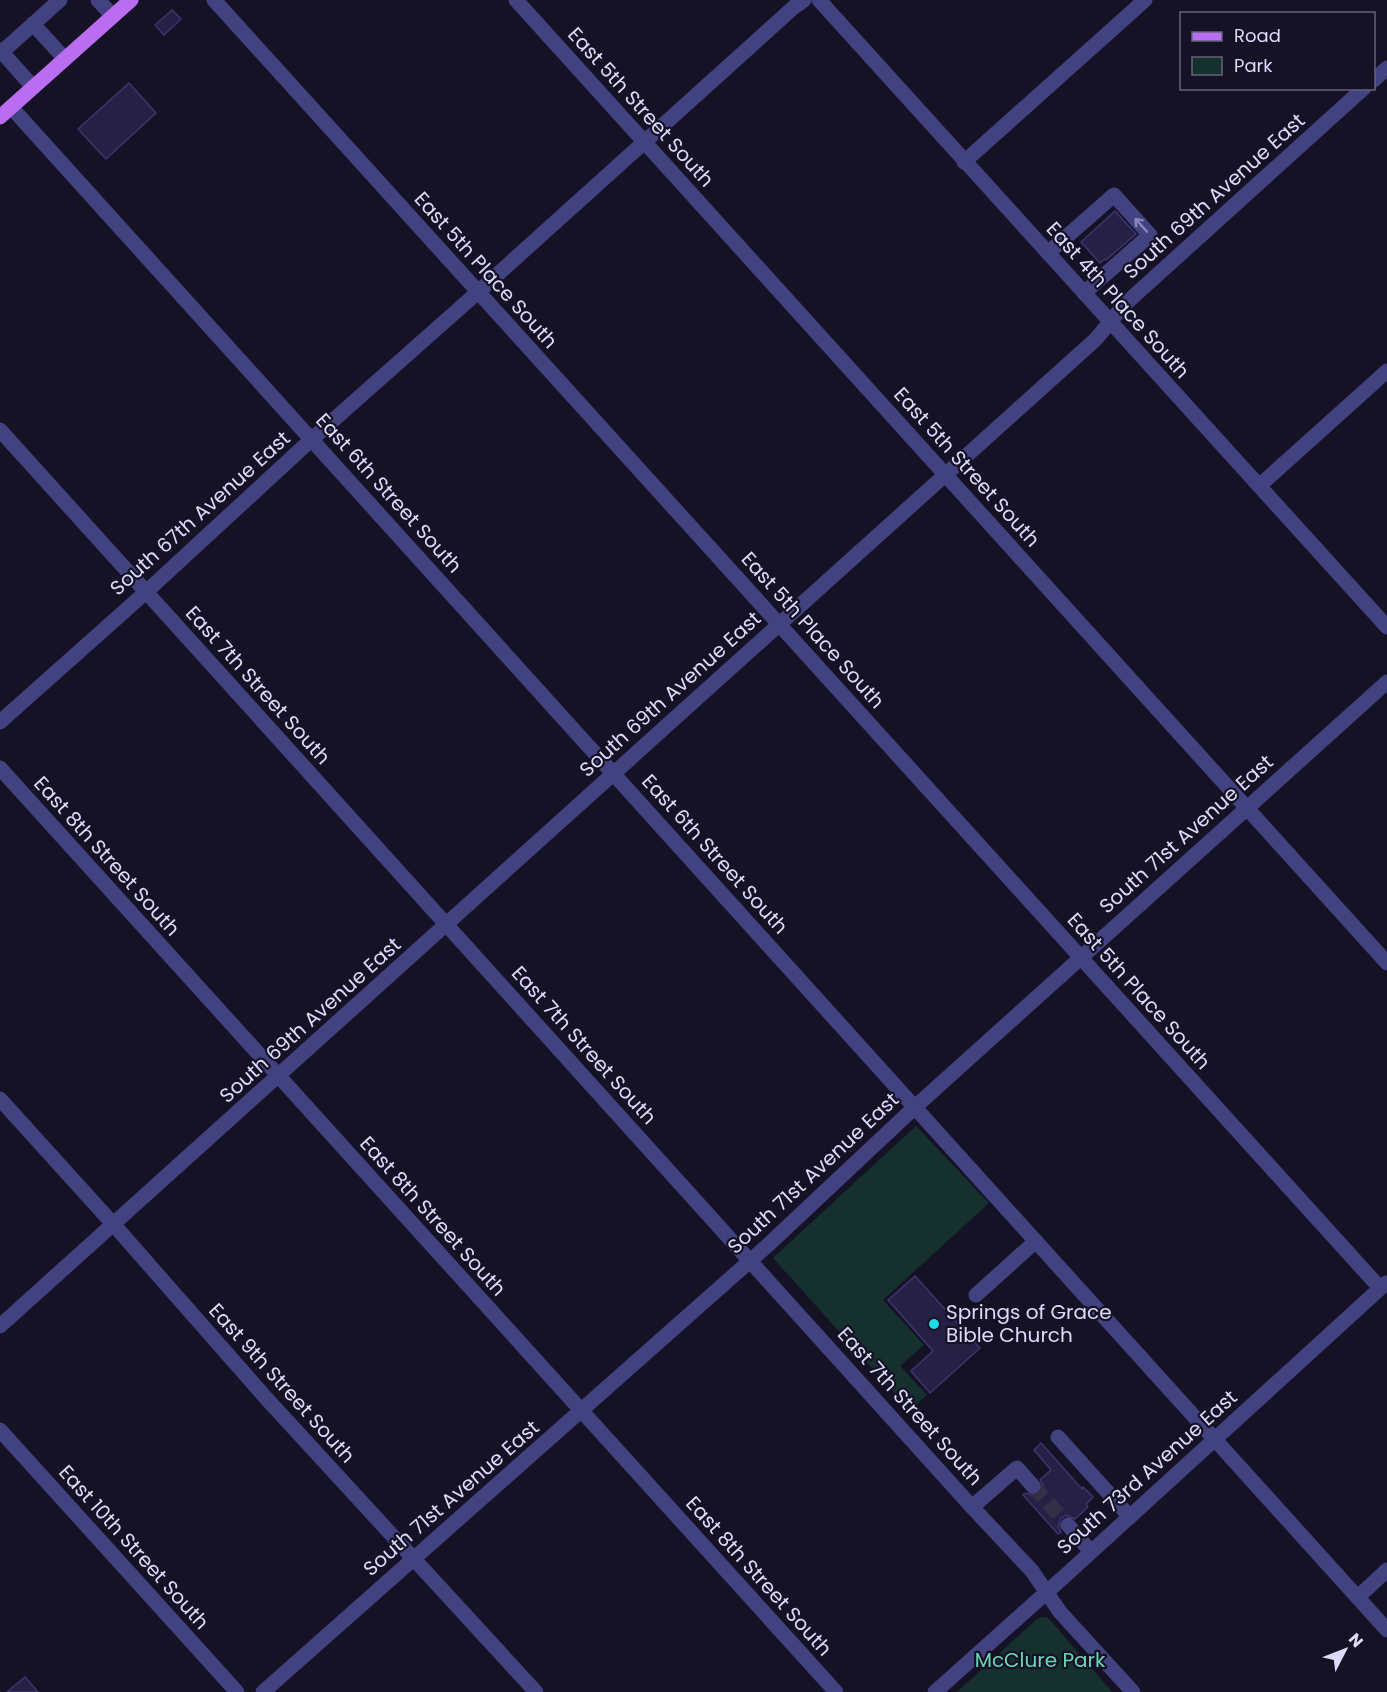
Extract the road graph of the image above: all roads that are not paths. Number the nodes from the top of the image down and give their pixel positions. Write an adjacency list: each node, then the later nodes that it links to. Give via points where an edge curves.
1 (60, 0): 10 (street)
2 (98, 0): 9 (street)
3 (130, 0): 9 (main road)
4 (214, 0): 21 (street, East 5th Place South)
5 (516, 0): 18 (street, East 5th Street South)
6 (804, 0): 18 (street, South 67th Avenue East)
7 (819, 0): 19 (street, East 4th Place South)
8 (1145, 0): 19 (street)
9 (112, 16): 12 (main road)
10 (33, 24): 11 (street); 12 (street)
11 (1, 51): 15 (street)
12 (64, 59): 15 (main road)
13 (1387, 68): 14 (street)
14 (1375, 79)
15 (33, 87): 17 (main road)
16 (1362, 90): 23 (street, South 69th Avenue East)
17 (6, 112): 26 (street, East 6th Street South)
18 (645, 141): 21 (street, South 67th Avenue East); 27 (street, East 5th Street South)
19 (964, 162): 20 (street, East 4th Place South)
20 (1048, 254): 22 (street, East 4th Place South); 22 (street, one-way to 20, via 1150,235 1113,195)
21 (478, 292): 26 (street, South 67th Avenue East); 30 (street, East 5th Place South)
22 (1084, 293): 23 (street, East 4th Place South)
23 (1110, 321): 27 (street, South 69th Avenue East, via 1096,339); 28 (street, East 4th Place South)
24 (1387, 371): 28 (street)
25 (0, 430): 29 (street, East 7th Street South)
26 (312, 439): 29 (street, South 67th Avenue East); 35 (street, East 6th Street South)
27 (945, 475): 30 (street, South 69th Avenue East); 36 (street, East 5th Street South)
28 (1259, 486): 31 (street, East 4th Place South)
29 (146, 592): 33 (street, South 67th Avenue East); 37 (street, East 7th Street South)
30 (780, 624): 35 (street, South 69th Avenue East); 38 (street, East 5th Place South)
31 (1387, 627)
32 (1387, 682): 36 (street, South 71st Avenue East)
33 (0, 722)
34 (0, 768): 40 (street, East 8th Street South)
35 (614, 773): 37 (street, South 69th Avenue East); 42 (street, East 6th Street South)
36 (1247, 807): 38 (street, South 71st Avenue East); 39 (street, East 5th Street South)
37 (447, 925): 40 (street, South 69th Avenue East); 45 (street, East 7th Street South)
38 (1080, 958): 42 (street, South 71st Avenue East); 46 (street, East 5th Place South)
39 (1387, 963)
40 (278, 1075): 43 (street, South 69th Avenue East); 49 (street, East 8th Street South)
41 (0, 1099): 43 (street, East 9th Street South)
42 (915, 1107): 44 (street, East 6th Street South); 45 (street, South 71st Avenue East)
43 (114, 1225): 48 (street, South 69th Avenue East); 58 (street, East 9th Street South)
44 (1036, 1240): 47 (street); 52 (street, East 6th Street South)
45 (750, 1260): 49 (street, South 71st Avenue East); 54 (street, East 7th Street South)
46 (1384, 1285): 52 (street, South 73rd Avenue East)
47 (976, 1295)
48 (0, 1326)
49 (581, 1412): 58 (street, South 71st Avenue East); 66 (street, East 8th Street South)
50 (0, 1430): 63 (street, East 10th Street South)
51 (1058, 1437): 55 (street)
52 (1215, 1439): 55 (street, South 73rd Avenue East); 61 (street, East 6th Street South)
53 (1033, 1486): 54 (street, via 1017,1468)
54 (972, 1507): 60 (street, East 7th Street South)
55 (1130, 1516): 57 (street, South 73rd Avenue East)
56 (1068, 1525): 57 (street)
57 (1091, 1552): 60 (street, South 73rd Avenue East)
58 (415, 1559): 64 (street, South 71st Avenue East); 65 (street, East 9th Street South)
59 (1387, 1570): 61 (street)
60 (1047, 1592): 67 (street, South 73rd Avenue East); 68 (street, East 7th Street South, via 1060,1612)
61 (1358, 1597): 62 (street, East 6th Street South)
62 (1387, 1630)
63 (237, 1692)
64 (263, 1692)
65 (536, 1692)
66 (836, 1692)
67 (935, 1692)
68 (1133, 1692)

